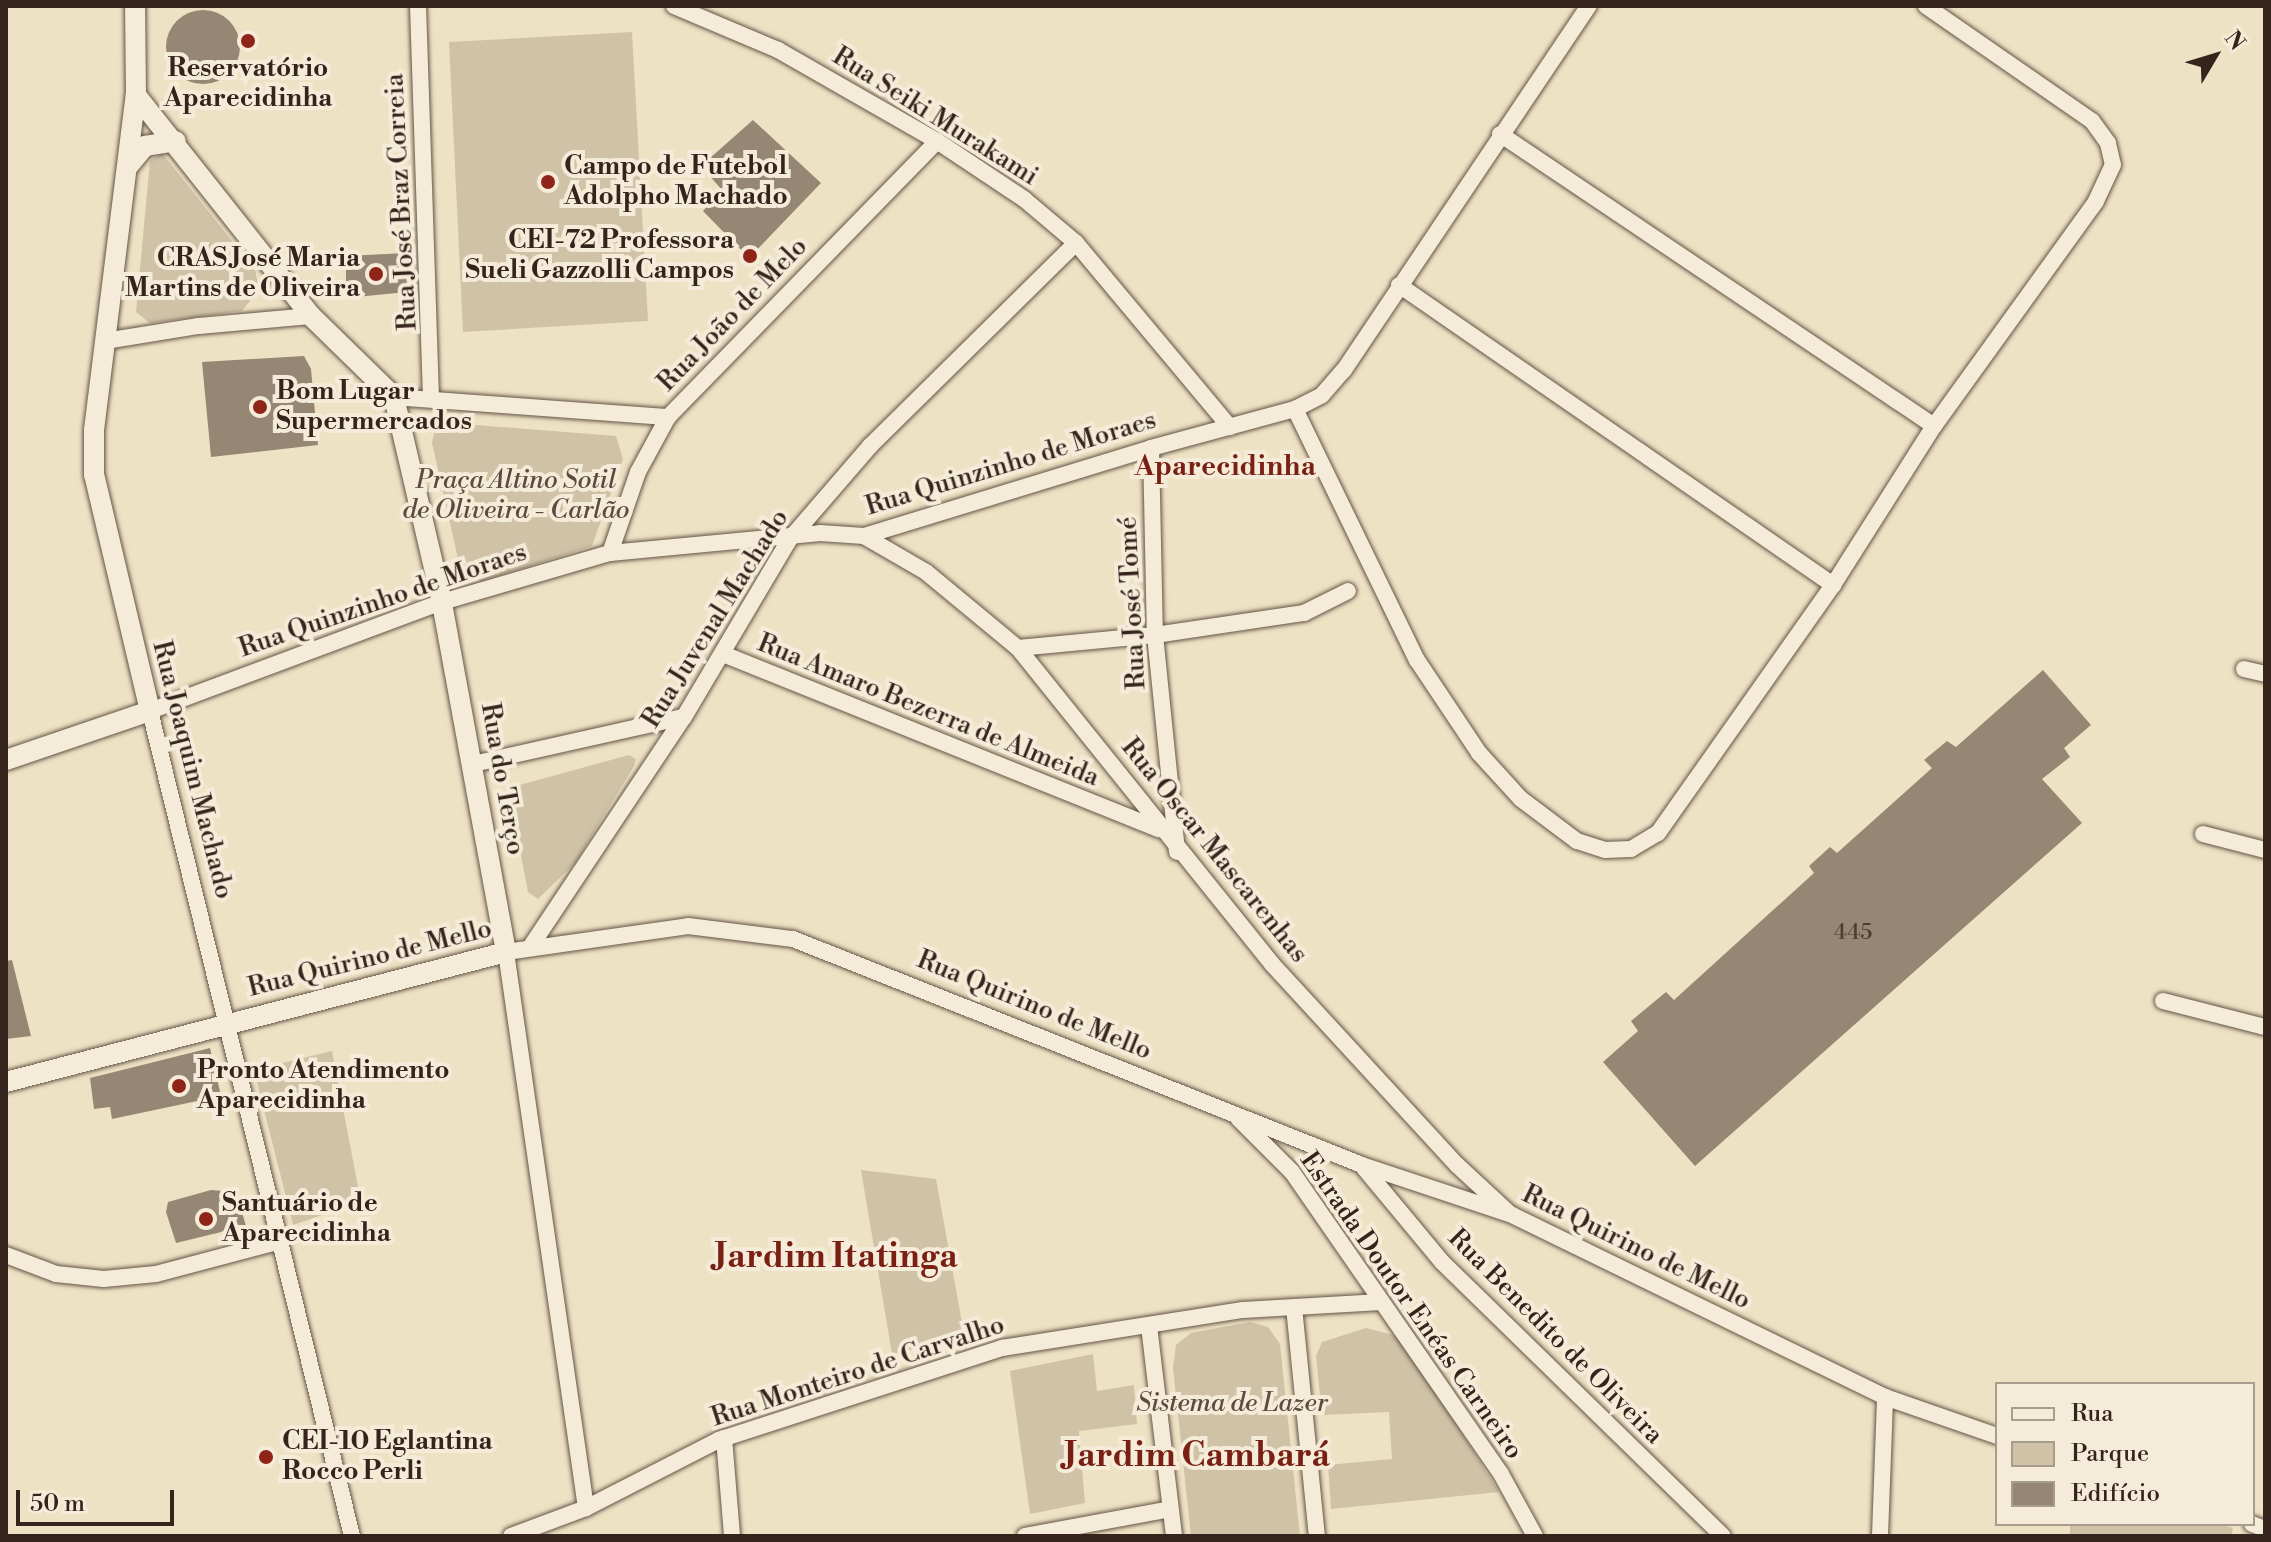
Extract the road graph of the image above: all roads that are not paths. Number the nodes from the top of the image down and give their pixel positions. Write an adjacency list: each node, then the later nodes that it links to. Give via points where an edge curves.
1 (135, 6): 6 (street, Rua Joaquim Machado)
2 (418, 6): 16 (street, Rua José Braz Correia)
3 (674, 6): 9 (street, Rua Seiki Murakami, via 778,50)
4 (1589, 6): 7 (street, Rua Quinzinho de Moraes)
5 (1926, 6): 19 (street, via 2092,121 2108,143 2113,165 2096,201)
6 (136, 95): 8 (street); 10 (street, Rua Joaquim Machado)
7 (1500, 134): 12 (street, Rua Quinzinho de Moraes); 19 (street)
8 (176, 141): 10 (street, via 152,143); 13 (street)
9 (937, 141): 11 (street, Rua Seiki Murakami, via 1024,199); 18 (street, Rua João de Melo)
10 (129, 165): 14 (street, Rua Joaquim Machado)
11 (1076, 243): 20 (street, Rua Seiki Murakami); 23 (street, Rua Juvenal Machado, via 870,446)
12 (1399, 285): 17 (street, Rua Quinzinho de Moraes, via 1344,370 1322,395); 25 (street)
13 (311, 316): 14 (street); 15 (street)
14 (105, 341): 33 (street, Rua Joaquim Machado, via 94,475)
15 (394, 397): 16 (street); 27 (street, Rua do Terço)
16 (431, 397): 18 (street)
17 (1295, 409): 20 (street, Rua Quinzinho de Moraes); 25 (street, via 1417,660 1479,753 1521,799 1591,846 1631,849 1658,833)
18 (668, 417): 24 (street, Rua João de Melo, via 638,472)
19 (1934, 426): 25 (street)
20 (1230, 427): 21 (street, Rua Quinzinho de Moraes)
21 (1151, 448): 22 (street, Rua Quinzinho de Moraes); 28 (street, Rua José Tomé)
22 (864, 536): 23 (street, Rua Quinzinho de Moraes, via 829,532); 29 (street, Rua Oscar Mascarenhas, via 926,572)
23 (789, 540): 24 (street, Rua Quinzinho de Moraes, via 680,543); 30 (street, Rua Juvenal Machado)
24 (610, 553): 27 (street, Rua Quinzinho de Moraes)
25 (1833, 585)
26 (1348, 591): 28 (street, via 1304,613)
27 (442, 602): 33 (street, Rua Quinzinho de Moraes); 36 (street, Rua do Terço)
28 (1155, 635): 29 (street); 40 (street, Rua José Tomé)
29 (1018, 648): 37 (street, Rua Oscar Mascarenhas, via 1110,759)
30 (723, 654): 34 (street, Rua Juvenal Machado); 37 (street, Rua Amaro Bezerra de Almeida)
31 (2244, 669): 32 (street)
32 (2265, 674)
33 (150, 711): 35 (street, Rua Quinzinho de Moraes); 44 (street, Rua Joaquim Machado)
34 (684, 717): 36 (street); 41 (street, Rua Juvenal Machado)
35 (6, 760)
36 (473, 764): 42 (street, Rua do Terço)
37 (1159, 829): 40 (street, Rua Oscar Mascarenhas)
38 (2203, 834): 39 (street)
39 (2265, 850)
40 (1177, 852): 49 (street, Rua Oscar Mascarenhas, via 1356,1058)
41 (531, 946): 42 (street, Rua Quirino de Mello); 47 (street, Rua Quirino de Mello, via 688,926 793,939)
42 (506, 952): 44 (street, Rua Quirino de Mello); 58 (street, Rua do Terço)
43 (2163, 1001): 45 (street)
44 (228, 1023): 46 (street, Rua Quirino de Mello); 50 (street, Rua Joaquim Machado)
45 (2265, 1027)
46 (6, 1082)
47 (1235, 1114): 48 (street, Rua Quirino de Mello); 52 (street, Estrada Doutor Enéas Carneiro, via 1292,1172)
48 (1362, 1165): 49 (street, Rua Quirino de Mello); 67 (street, Rua Benedito de Oliveira, via 1442,1262)
49 (1512, 1215): 55 (street, Rua Quirino de Mello)
50 (281, 1241): 51 (street, via 156,1274 104,1279 56,1274); 60 (street, Rua Joaquim Machado)
51 (6, 1255)
52 (1381, 1302): 53 (street, Rua Monteiro de Carvalho); 66 (street, Estrada Doutor Enéas Carneiro, via 1501,1474)
53 (1294, 1307): 54 (street, Rua Monteiro de Carvalho); 65 (street)
54 (1149, 1326): 57 (street, Rua Monteiro de Carvalho, via 1002,1348); 59 (street)
55 (1885, 1397): 56 (street, Rua Quirino de Mello); 68 (street)
56 (1995, 1435)
57 (724, 1438): 58 (street, Rua Monteiro de Carvalho); 62 (street)
58 (586, 1508): 61 (street, Rua Monteiro de Carvalho)
59 (1171, 1509): 63 (street); 64 (street)
60 (352, 1536)
61 (511, 1536)
62 (732, 1536)
63 (1025, 1536)
64 (1174, 1536)
65 (1317, 1536)
66 (1535, 1536)
67 (1723, 1536)
68 (1880, 1536)

